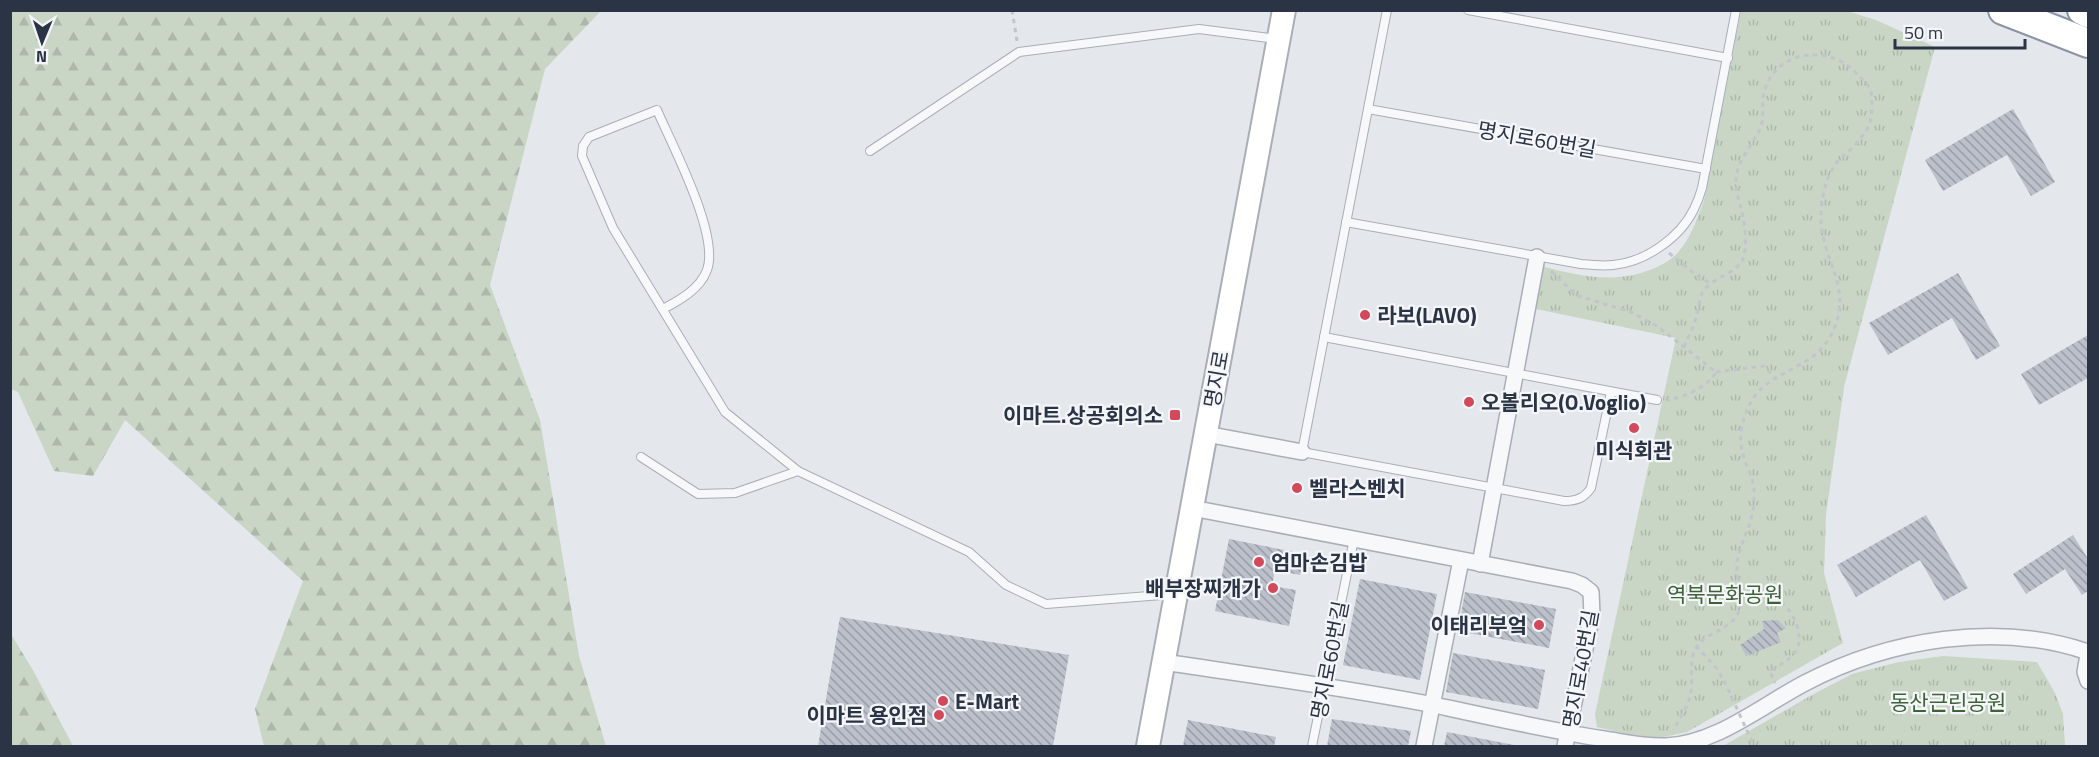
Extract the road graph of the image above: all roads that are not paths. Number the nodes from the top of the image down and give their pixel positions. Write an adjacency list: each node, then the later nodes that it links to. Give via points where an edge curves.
1 (1284, 10): 8 (main road, 명지로)
2 (1387, 10): 11 (lane)
3 (1468, 10): 10 (lane)
4 (1736, 10): 10 (lane)
5 (2003, 10): 9 (highway)
6 (2082, 10): 7 (highway)
7 (2088, 13)
8 (1279, 40): 12 (lane, via 1199,29 1018,52); 21 (main road, 명지로)
9 (2088, 43)
10 (1728, 58): 13 (lane)
11 (1368, 109): 13 (lane, 명지로60번길); 14 (lane)
12 (870, 151)
13 (1706, 170): 15 (lane, via 1694,211 1661,246 1634,261 1612,266)
14 (1346, 222): 15 (lane); 17 (lane)
15 (1537, 257): 18 (street)
16 (663, 309): 16 (lane, via 613,228 582,156 589,137 657,110 702,217 710,255 706,272 694,289); 24 (lane, via 725,412)
17 (1324, 338): 18 (lane); 22 (lane)
18 (1515, 374): 19 (lane); 25 (street)
19 (1611, 392): 20 (lane); 25 (lane, via 1586,496 1564,501)
20 (1657, 400)
21 (1206, 434): 22 (street); 26 (main road, 명지로)
22 (1302, 452): 25 (lane)
23 (641, 457): 24 (lane, via 698,494 735,493)
24 (798, 471): 30 (lane, via 969,552 1006,585 1046,604)
25 (1494, 489): 29 (street)
26 (1192, 508): 27 (street); 30 (main road, 명지로)
27 (1354, 539): 28 (street); 34 (lane, 명지로60번길)
28 (1461, 560): 29 (street); 35 (street)
29 (1480, 564): 36 (street, 명지로40번길, via 1572,581 1591,592 1592,615)
30 (1176, 594): 32 (main road, 명지로)
31 (2088, 653): 33 (street); 37 (street, via 2032,639 1965,638 1920,643 1845,664 1715,732 1690,742)
32 (1164, 663): 34 (street); 38 (main road, 명지로)
33 (2088, 681)
34 (1324, 686): 35 (street); 39 (lane, 명지로60번길)
35 (1432, 705): 36 (street); 40 (street)
36 (1567, 740): 37 (street)
37 (1660, 746)
38 (1148, 747)
39 (1312, 747)
40 (1424, 747)

